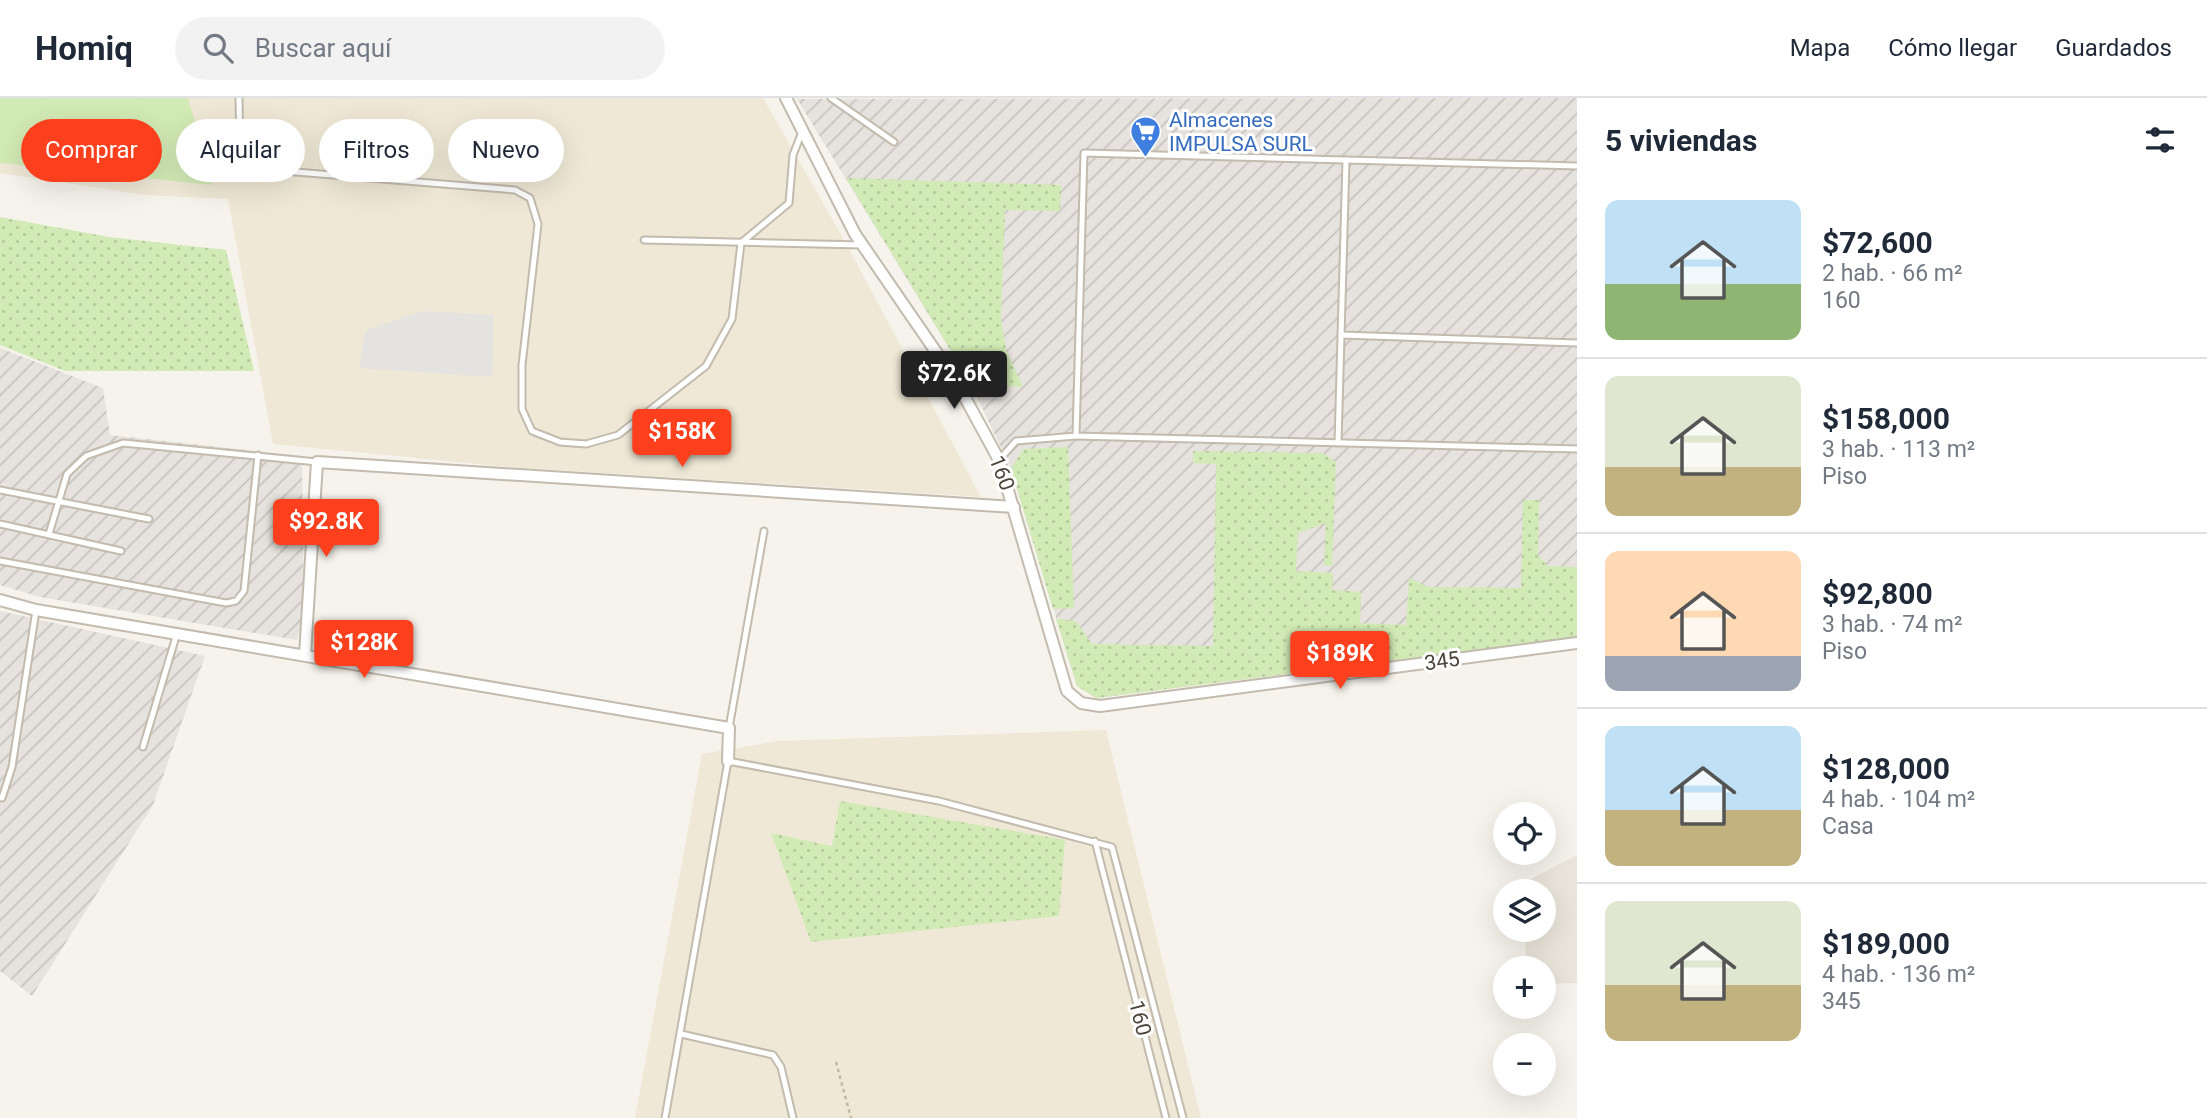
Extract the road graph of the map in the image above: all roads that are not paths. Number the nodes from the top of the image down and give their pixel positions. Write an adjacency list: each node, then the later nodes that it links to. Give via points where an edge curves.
1 (239, 98): 9 (lane, via 240,152 259,169 515,190 530,198 538,224 522,365 522,410 532,431 560,442 586,444 618,435 706,366 732,319)
2 (786, 98): 4 (street, 160)
3 (831, 98): 5 (lane)
4 (802, 132): 9 (lane, via 793,155 789,203); 10 (street, 160)
5 (894, 142)
6 (1346, 160): 7 (lane); 11 (lane); 13 (lane, via 1084,153)
7 (1577, 166)
8 (644, 240): 9 (lane)
9 (741, 243): 10 (lane)
10 (862, 245): 17 (street, 160, via 956,381)
11 (1341, 335): 12 (lane); 14 (lane)
12 (1577, 343)
13 (1076, 436): 14 (lane); 17 (lane, via 1016,440)
14 (1338, 443): 15 (lane)
15 (1577, 449)
16 (258, 455): 18 (lane); 20 (lane, via 123,443 86,456 67,474); 27 (lane, via 244,591 236,601 226,603)
17 (999, 460): 21 (street, 160)
18 (317, 461): 21 (street); 32 (street)
19 (0, 489): 20 (lane)
20 (59, 501): 22 (lane); 25 (lane)
21 (1014, 507): 33 (street, 160, via 1067,691 1081,703)
22 (149, 520)
23 (0, 524): 25 (lane)
24 (764, 531): 34 (lane)
25 (49, 534): 26 (lane)
26 (121, 551)
27 (0, 561)
28 (0, 600): 29 (street)
29 (36, 610): 30 (street); 37 (lane, via 12,767)
30 (177, 633): 32 (street); 35 (lane)
31 (1577, 643): 33 (street, 345)
32 (305, 655): 34 (street)
33 (1100, 706)
34 (729, 728): 36 (street)
35 (143, 747)
36 (728, 761): 38 (lane, via 939,801); 39 (lane)
37 (2, 798)
38 (1095, 841): 42 (lane, 160); 43 (lane, 160, via 1112,847)
39 (681, 1034): 40 (lane); 41 (lane, via 773,1055 781,1067)
40 (664, 1118)
41 (793, 1118)
42 (1166, 1118)
43 (1184, 1118)

